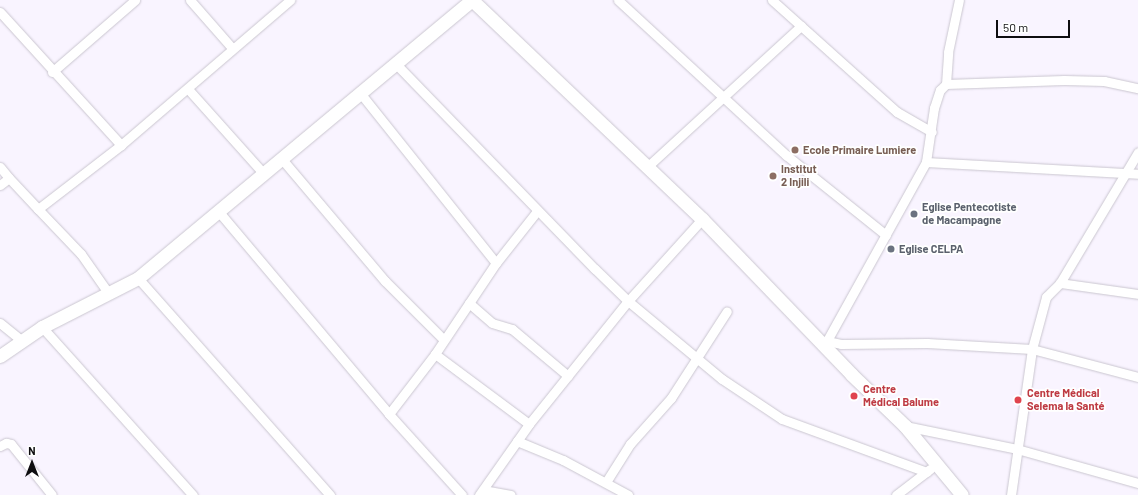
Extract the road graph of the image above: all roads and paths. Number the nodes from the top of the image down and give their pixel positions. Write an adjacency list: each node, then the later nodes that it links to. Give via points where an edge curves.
1 (136, 0): 12 (street)
2 (190, 0): 10 (street)
3 (290, 0): 10 (street)
4 (472, 0): 11 (street); 24 (street)
5 (618, 0): 17 (street)
6 (772, 0): 9 (street)
7 (959, 0): 13 (street, via 948,52)
8 (0, 12): 12 (street)
9 (801, 26): 17 (street); 18 (street, via 897,112)
10 (232, 48): 14 (street)
11 (397, 65): 16 (street); 31 (street)
12 (52, 72): 19 (street)
13 (946, 84): 15 (street, via 1064,80 1104,82); 18 (street, via 940,90 934,108)
14 (188, 88): 19 (street); 25 (street)
15 (1138, 88)
16 (361, 94): 21 (street); 35 (street)
17 (722, 99): 24 (street); 34 (street, via 792,160)
18 (932, 132): 22 (street)
19 (121, 145): 30 (street)
20 (1138, 152): 26 (street)
21 (281, 158): 25 (street); 46 (street, via 384,281)
22 (926, 162): 26 (street); 34 (street)
23 (0, 167): 28 (street)
24 (647, 167): 33 (street)
25 (263, 173): 32 (street)
26 (1127, 173): 27 (street); 37 (street)
27 (1138, 174)
28 (9, 178): 29 (street); 30 (street)
29 (0, 185)
30 (38, 209): 38 (street, via 81,254)
31 (538, 211): 35 (street); 40 (street)
32 (219, 212): 36 (street); 54 (street)
33 (702, 219): 40 (street); 47 (street)
34 (886, 235): 47 (street)
35 (496, 262): 41 (street)
36 (138, 278): 38 (street); 67 (street)
37 (1060, 283): 39 (street); 48 (street, via 1046,297)
38 (109, 294): 44 (street)
39 (1138, 294)
40 (628, 301): 51 (street); 52 (street)
41 (469, 303): 46 (street); 52 (street, via 492,323 512,329)
42 (727, 311): 51 (street)
43 (0, 324): 45 (street)
44 (42, 327): 45 (street); 66 (street)
45 (21, 340): 50 (street)
46 (444, 340): 49 (street)
47 (825, 343): 48 (street, via 927,343); 56 (street)
48 (1032, 350): 53 (street); 59 (street)
49 (435, 354): 54 (street); 55 (street)
50 (0, 356)
51 (696, 357): 61 (street, via 722,379 782,419); 62 (street, via 671,398 630,444)
52 (568, 376): 55 (street)
53 (1138, 377)
54 (390, 414): 68 (street)
55 (529, 424): 57 (street)
56 (905, 426): 59 (street); 60 (street)
57 (517, 441): 62 (street); 64 (street)
58 (0, 446): 65 (street, via 11,444)
59 (1018, 449): 63 (street); 73 (street)
60 (938, 463): 61 (street); 72 (street)
61 (927, 472): 71 (street)
62 (606, 482): 70 (street)
63 (1138, 483)
64 (481, 492): 69 (street)
65 (50, 494)
66 (193, 495)
67 (330, 495)
68 (462, 495)
69 (511, 495)
70 (628, 495)
71 (896, 495)
72 (962, 495)
73 (1011, 495)

